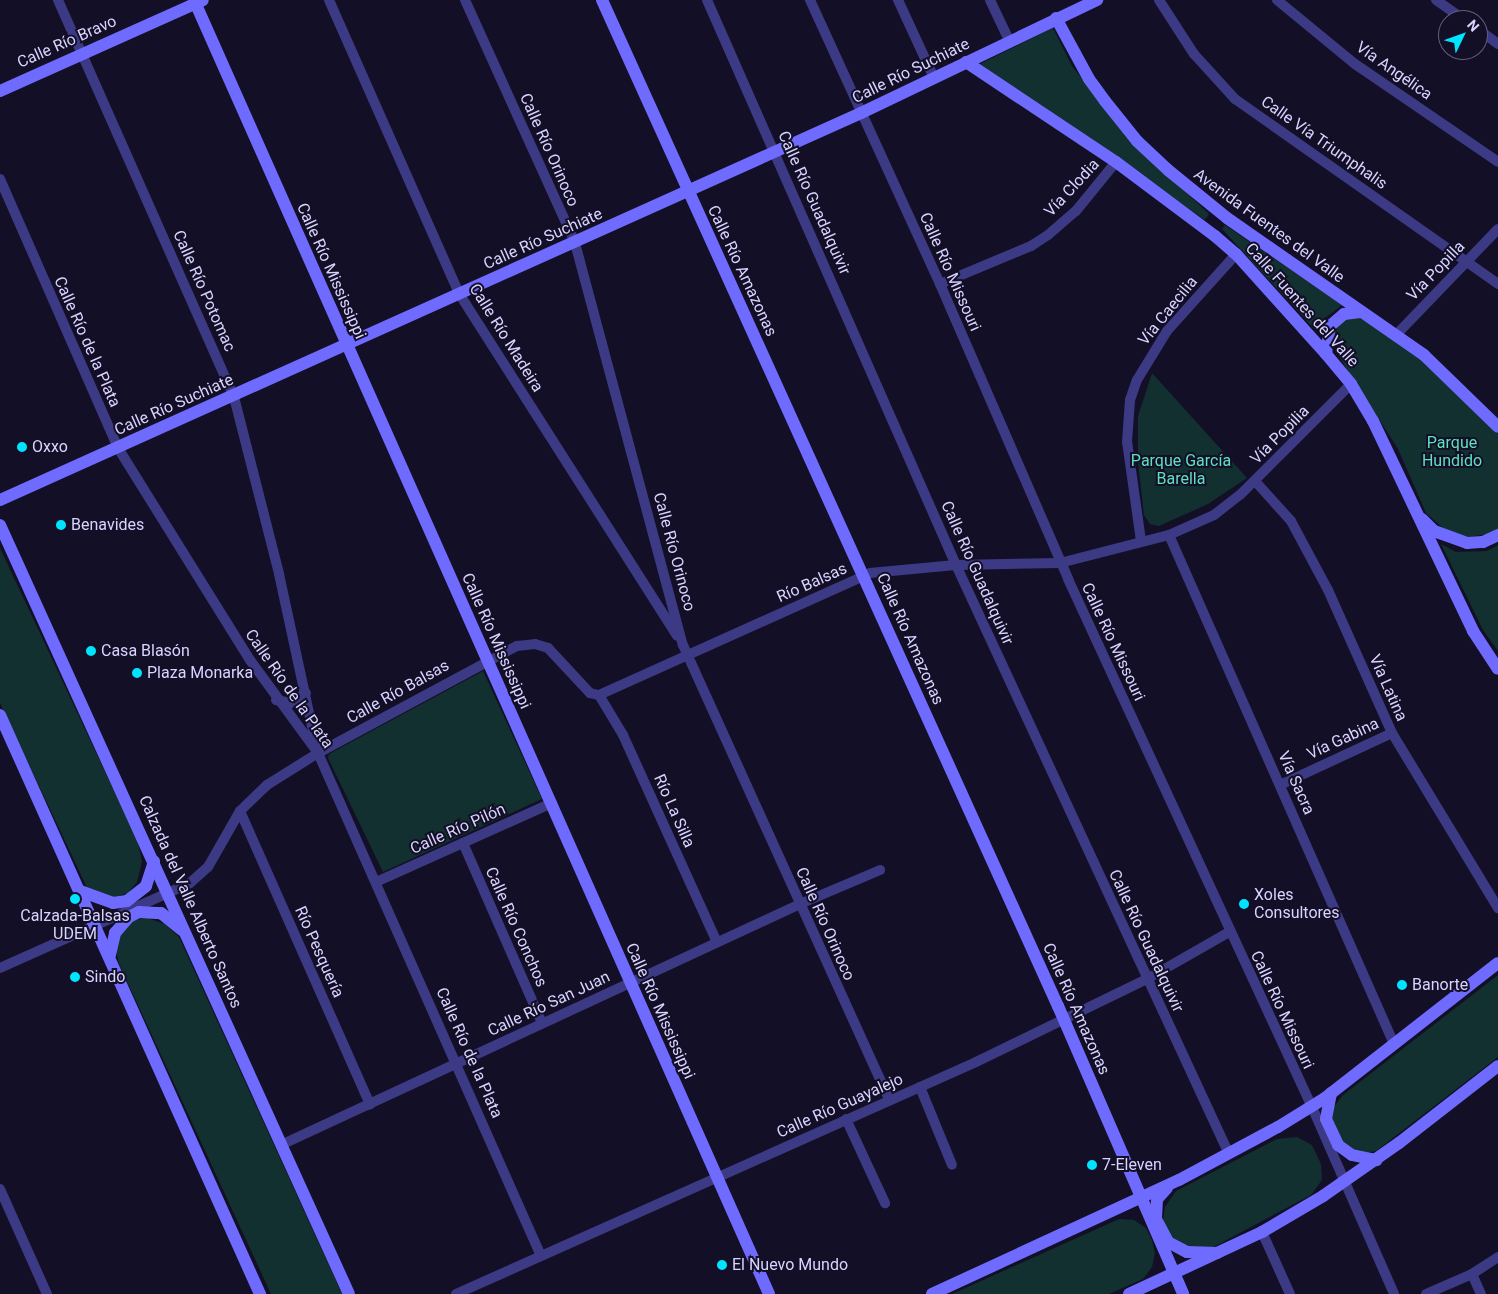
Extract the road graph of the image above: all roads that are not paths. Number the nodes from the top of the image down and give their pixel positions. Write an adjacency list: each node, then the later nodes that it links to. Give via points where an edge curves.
1 (58, 0): 17 (street, Calle Río Potomac)
2 (329, 0): 35 (street, Calle Río Madeira)
3 (465, 0): 30 (street, Calle Río Orinoco)
4 (602, 0): 26 (street, Calle Río Amazonas)
5 (707, 0): 22 (street, Calle Río Guadalquivir)
6 (810, 0): 21 (street, Calle Río Missouri)
7 (898, 0): 19 (street)
8 (990, 0): 16 (street)
9 (1097, 0): 15 (street, Calle Río Suchiate)
10 (1159, 0): 32 (street, Calle Vía Triumphalis, via 1194,54 1235,99)
11 (1276, 0): 24 (street, Vía Angélica, via 1355,64)
12 (1436, 0): 14 (street)
13 (198, 1): 17 (street, Calle Río Bravo); 38 (street, Calle Río Mississippi)
14 (1450, 10)
15 (1056, 18): 16 (street, Calle Río Suchiate); 27 (street, Avenida Fuentes del Valle, via 1089,79 1120,120 1168,170)
16 (1009, 40): 18 (street, Calle Río Suchiate)
17 (82, 53): 20 (street, Calle Río Bravo); 41 (street, Calle Río Potomac)
18 (966, 62): 19 (street, Calle Río Suchiate); 23 (street, Calle Fuentes del Valle)
19 (934, 78): 21 (street, Calle Río Suchiate)
20 (0, 91)
21 (861, 113): 22 (street, Calle Río Suchiate); 33 (street, Calle Río Missouri)
22 (776, 152): 26 (street, Calle Río Suchiate); 52 (street, Calle Río Guadalquivir)
23 (1116, 162): 29 (street, Calle Fuentes del Valle); 33 (street, Vía Clodia, via 1076,211 1048,235 1031,246)
24 (1498, 162)
25 (0, 178): 43 (street, Calle Río de la Plata)
26 (688, 191): 30 (street, Calle Río Suchiate); 53 (street, Calle Río Amazonas)
27 (1227, 218): 29 (street, via 1217,223); 36 (street, Avenida Fuentes del Valle)
28 (1498, 229): 32 (street, Vía Popilla)
29 (1215, 236): 31 (street, Calle Fuentes del Valle)
30 (575, 243): 35 (street, Calle Río Suchiate); 54 (street, Calle Río Orinoco)
31 (1236, 254): 39 (street, Calle Fuentes del Valle); 50 (street, Vía Caecilia, via 1168,331 1137,380 1130,400 1127,442)
32 (1467, 260): 34 (street, Calle Vía Triumphalis); 37 (street, Vía Popilla)
33 (940, 284): 51 (street, Calle Río Missouri)
34 (1498, 284)
35 (460, 295): 38 (street, Calle Río Suchiate); 54 (street, Calle Río Madeira)
36 (1360, 312): 37 (street, Avenida Fuentes del Valle); 39 (street, via 1344,314 1330,326)
37 (1396, 335): 42 (street, Avenida Fuentes del Valle, via 1459,386)
38 (346, 346): 41 (street, Calle Río Suchiate); 55 (street, Calle Río Mississippi)
39 (1326, 354): 40 (street, Calle Fuentes del Valle)
40 (1351, 384): 44 (street, Vía Popilia); 46 (street, Calle Fuentes del Valle, via 1373,421)
41 (234, 397): 43 (street, Calle Río Suchiate); 57 (street, Calle Río Potomac)
42 (1498, 428)
43 (118, 448): 45 (street, Calle Río Suchiate); 59 (street, Calle Río de la Plata)
44 (1255, 480): 48 (street, Vía Popilia, via 1214,515); 61 (street, Vía Latina, via 1291,521 1328,590)
45 (0, 500)
46 (1419, 516): 49 (street, via 1434,530 1467,543 1483,542); 56 (street, Calle Fuentes del Valle, via 1473,631)
47 (1, 529): 67 (street, Calzada del Valle Alberto Santos)
48 (1169, 535): 50 (street, Vía Popilia); 63 (street, Vía Sacra)
49 (1498, 535)
50 (1141, 541): 51 (street, Vía Popilia)
51 (1060, 563): 52 (street, Río Balsas); 75 (street, Calle Río Missouri)
52 (956, 565): 53 (street, Río Balsas); 81 (street, Calle Río Guadalquivir)
53 (864, 576): 54 (street, Río Balsas); 83 (street, Calle Río Amazonas)
54 (685, 650): 58 (street, Río Balsas); 72 (street, Calle Río Orinoco)
55 (487, 661): 58 (street, Calle Río Balsas, via 517,646 535,644 548,648); 62 (street, Calle Río Balsas); 64 (street, Calle Río Mississippi)
56 (1498, 668)
57 (306, 692): 59 (street, via 291,703); 62 (street, Calle Río Potomac)
58 (596, 695): 77 (street, Río La Silla, via 623,735)
59 (276, 700): 62 (street, Calle Río de la Plata)
60 (0, 715): 70 (street)
61 (1392, 733): 63 (street, Vía Gabina); 73 (street, Vía Latina)
62 (318, 753): 65 (street, Calle Río Balsas, via 267,785); 69 (street, Calle Río de la Plata)
63 (1280, 784): 85 (street, Vía Sacra)
64 (552, 803): 66 (street, Calle Río Pilón); 82 (street, Calle Río Mississippi)
65 (240, 811): 71 (street, Calle Río Balsas, via 208,867 190,883); 91 (street, Río Pesquería)
66 (463, 843): 69 (street, Calle Río Pilón); 84 (street, Calle Río Conchos)
67 (154, 861): 70 (street, via 146,886 126,901 113,903); 71 (street, Calzada del Valle Alberto Santos)
68 (880, 870): 72 (street, Calle Río San Juan)
69 (376, 882): 86 (street, Calle Río de la Plata)
70 (80, 891): 74 (street)
71 (167, 893): 74 (street, Calle Río Balsas); 76 (street, Calzada del Valle Alberto Santos)
72 (800, 904): 77 (street, Calle Río San Juan); 90 (street, Calle Río Orinoco)
73 (1498, 908)
74 (95, 924): 78 (street); 80 (street, Calle Río Balsas)
75 (1229, 932): 81 (street, Calle Río Guayalejo); 92 (street, Calle Río Missouri)
76 (187, 935): 78 (street, via 161,913 140,912 122,923 114,933); 94 (street, Calzada del Valle Alberto Santos)
77 (717, 942): 82 (street, Calle Río San Juan)
78 (110, 959): 111 (street)
79 (1498, 963): 85 (street)
80 (0, 968)
81 (1147, 979): 83 (street, Calle Río Guayalejo); 95 (street, Calle Río Guadalquivir)
82 (629, 984): 84 (street, Calle Río San Juan); 98 (street, Calle Río Mississippi)
83 (1064, 1020): 88 (street, Calle Río Guayalejo); 102 (street, Calle Río Amazonas)
84 (542, 1022): 86 (street, Calle Río San Juan)
85 (1394, 1044): 89 (street)
86 (457, 1063): 91 (street, Calle Río San Juan); 106 (street, Calle Río de la Plata)
87 (1498, 1066): 96 (street)
88 (920, 1087): 90 (street, Calle Río Guayalejo); 97 (street)
89 (1331, 1092): 92 (street); 96 (street, via 1326,1119 1338,1145 1355,1156)
90 (889, 1100): 93 (street, Calle Río Guayalejo)
91 (370, 1105): 94 (street, Calle Río San Juan)
92 (1312, 1107): 95 (street); 100 (street, Calle Río Missouri)
93 (846, 1119): 98 (street, Calle Río Guayalejo); 103 (street)
94 (283, 1144): 112 (street, Calzada del Valle Alberto Santos)
95 (1229, 1154): 99 (street)
96 (1376, 1160): 100 (street)
97 (952, 1164)
98 (717, 1178): 106 (street, Calle Río Guayalejo); 114 (street, Calle Río Mississippi)
99 (1179, 1180): 102 (street); 105 (street, via 1157,1199 1159,1229 1178,1249)
100 (1344, 1182): 104 (street); 119 (street, Calle Río Missouri)
101 (0, 1189): 110 (street)
102 (1140, 1199): 109 (street, Calle Río Amazonas); 115 (street)
103 (885, 1203)
104 (1262, 1232): 105 (street); 118 (street)
105 (1218, 1253): 109 (street)
106 (541, 1256): 113 (street, Calle Río Guayalejo)
107 (1498, 1257): 108 (street)
108 (1472, 1274): 120 (street); 121 (street)
109 (1174, 1275): 116 (street); 117 (street, Calle Río Amazonas)
110 (47, 1294)
111 (260, 1294)
112 (349, 1294)
113 (456, 1294)
114 (769, 1294)
115 (932, 1294)
116 (1130, 1294)
117 (1183, 1294)
118 (1290, 1294)
119 (1394, 1294)
120 (1426, 1294)
121 (1480, 1294)

